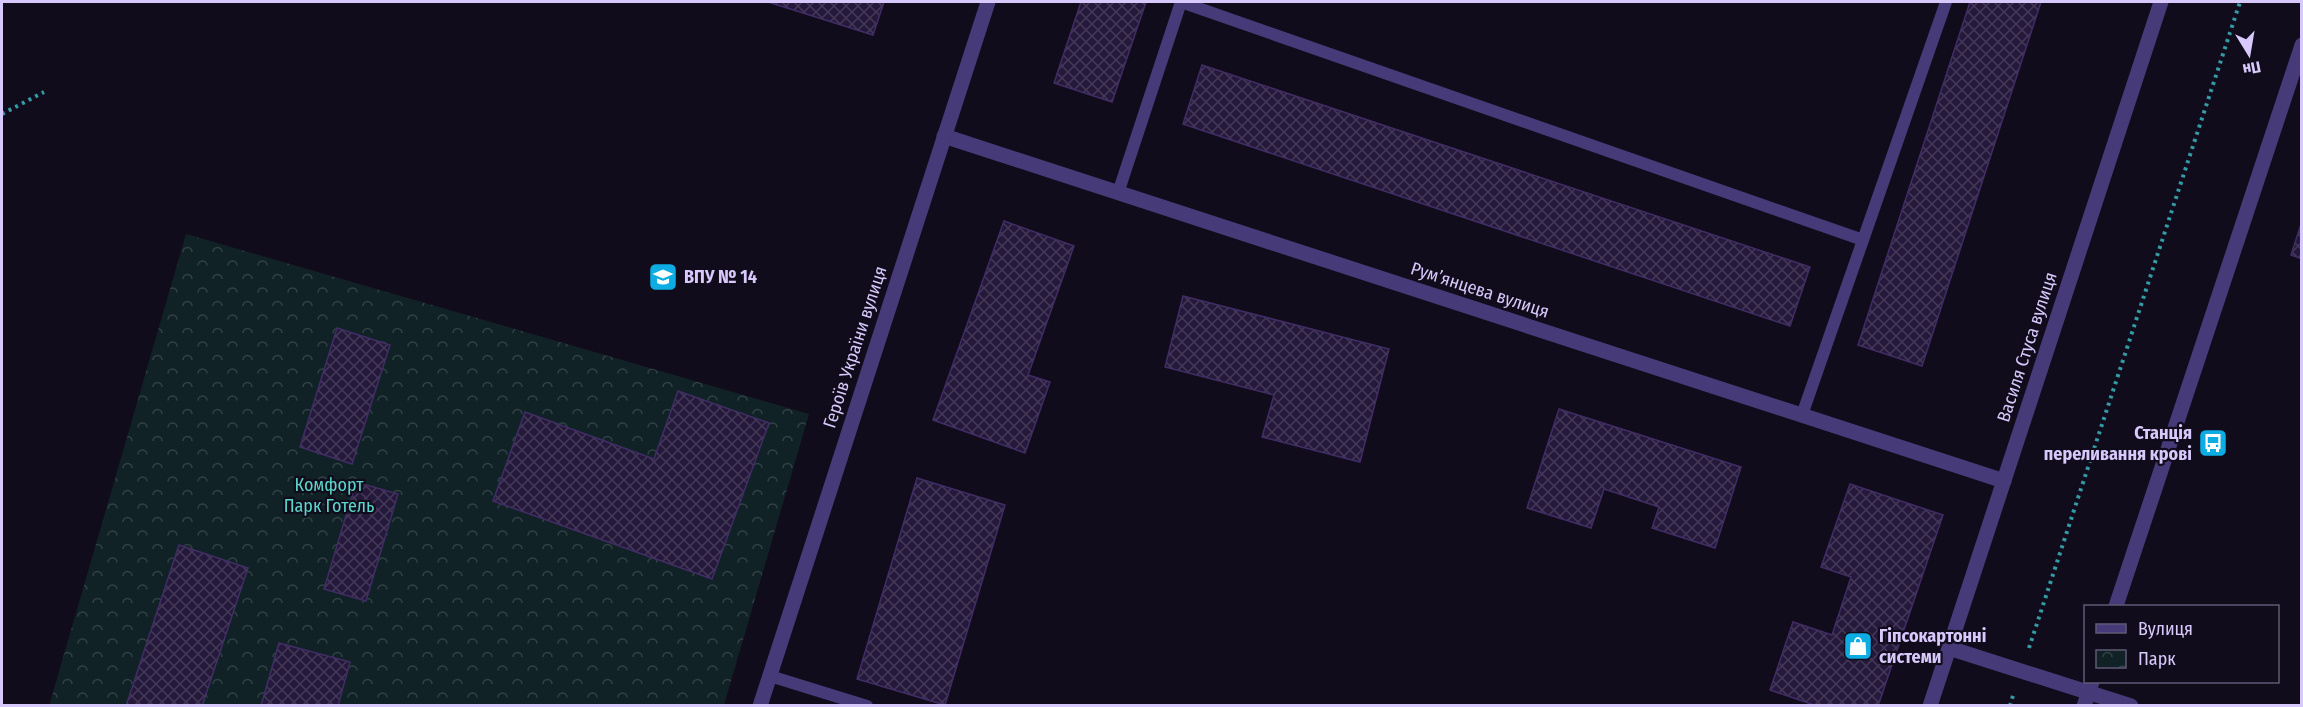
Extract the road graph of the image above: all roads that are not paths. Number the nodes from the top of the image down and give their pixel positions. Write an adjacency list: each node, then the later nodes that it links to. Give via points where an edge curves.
1 (988, 2): 6 (street, Героїв України вулиця)
2 (1181, 2): 7 (lane); 8 (lane)
3 (1946, 2): 8 (lane)
4 (2161, 2): 10 (street, Василя Стуса вулиця)
5 (2301, 45): 11 (street)
6 (944, 136): 7 (street, Рум’янцева вулиця); 13 (street, Героїв України вулиця)
7 (1118, 193): 9 (street, Рум’янцева вулиця)
8 (1863, 240): 9 (lane)
9 (1802, 415): 10 (street, Рум’янцева вулиця)
10 (2004, 481): 12 (street, Василя Стуса вулиця)
11 (2116, 605)
12 (1949, 648): 14 (street); 17 (street, Василя Стуса вулиця)
13 (770, 676): 15 (street, Героїв України вулиця); 16 (lane)
14 (2088, 693): 18 (street)
15 (760, 705)
16 (867, 705)
17 (1930, 705)
18 (2131, 705)

